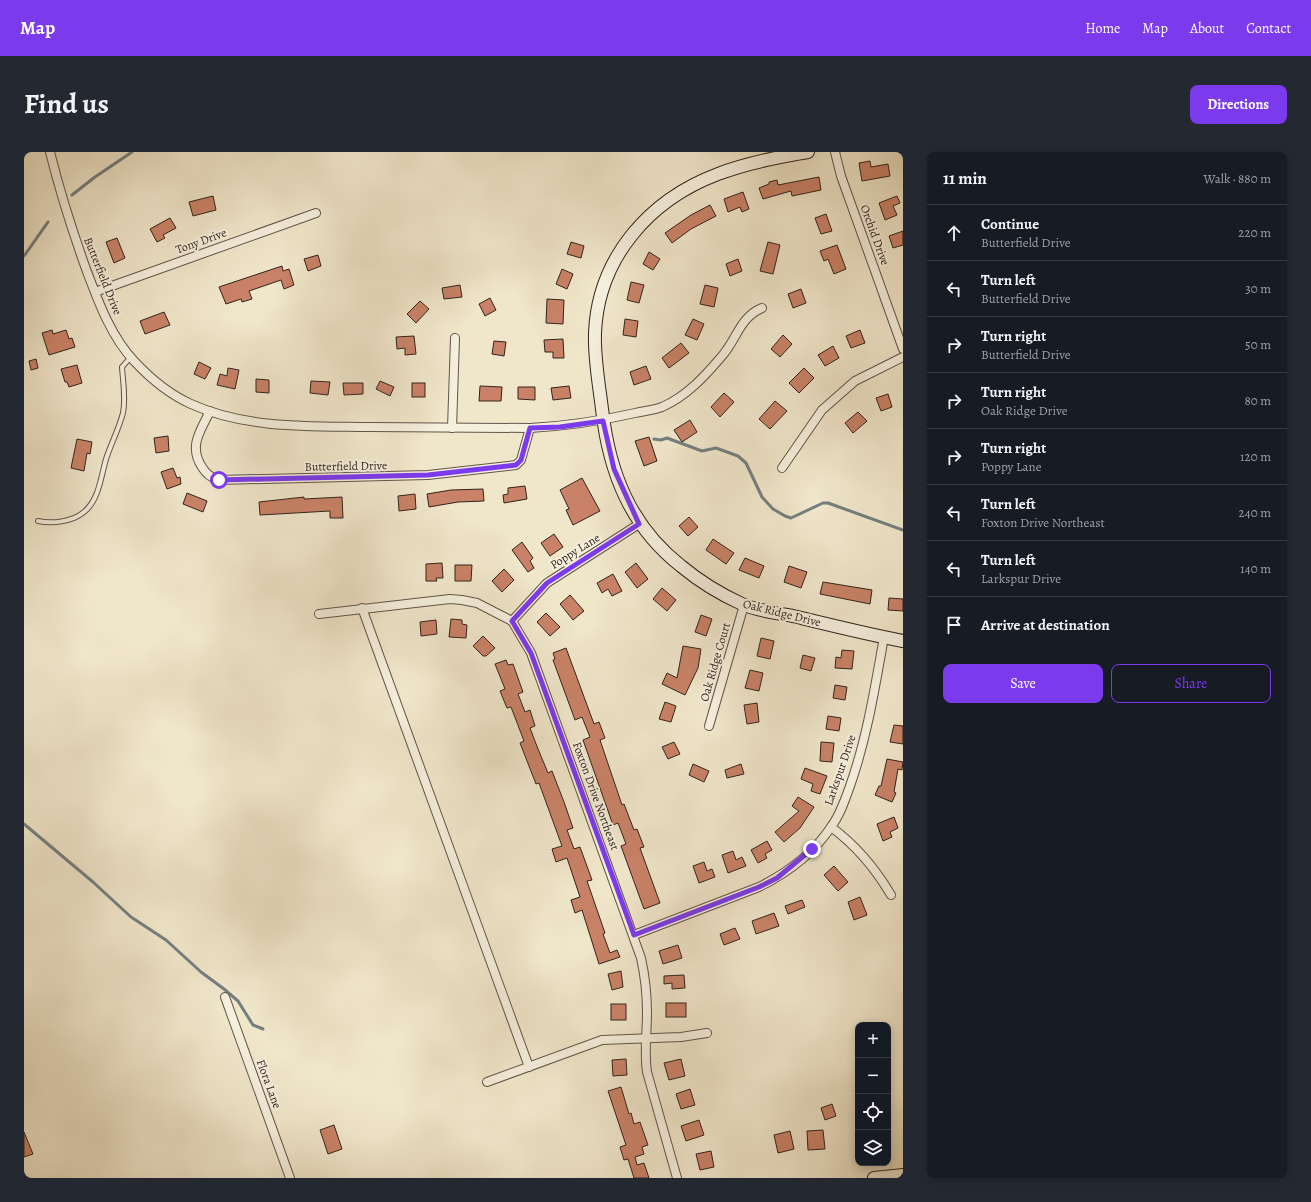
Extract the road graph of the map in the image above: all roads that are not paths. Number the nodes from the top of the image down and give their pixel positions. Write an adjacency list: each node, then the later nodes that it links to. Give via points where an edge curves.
1 (50, 152): 6 (street, Butterfield Drive, via 66,214)
2 (808, 152): 4 (street, Oak Ridge Drive)
3 (835, 152): 9 (street, Orchid Drive, via 841,176)
4 (793, 153): 13 (street, Oak Ridge Drive, via 720,173 693,185 654,210 629,238 608,274 598,311 596,357)
5 (316, 213): 6 (street, Tony Drive)
6 (94, 292): 10 (street, Butterfield Drive, via 116,337)
7 (762, 308): 13 (street, Butterfield Drive, via 752,312 743,321 726,352 700,383 662,407)
8 (455, 338): 14 (street)
9 (903, 349)
10 (131, 357): 12 (street, Butterfield Drive, via 150,377 172,393); 17 (lane, via 122,367 123,412 96,495 85,512 78,516 66,521)
11 (903, 357): 16 (street, via 856,381 822,410)
12 (210, 411): 14 (street, Butterfield Drive, via 250,421 300,426); 15 (street, Butterfield Drive, via 197,436 196,456 204,472 219,480 428,475 516,465 521,460)
13 (603, 421): 15 (street, Butterfield Drive); 18 (street, Oak Ridge Drive, via 614,469)
14 (452, 428): 15 (street, Butterfield Drive)
15 (530, 428)
16 (782, 468)
17 (38, 521)
18 (639, 524): 19 (street, Oak Ridge Drive, via 679,565 704,584); 22 (street, Poppy Lane, via 547,583)
19 (744, 605): 23 (street, Oak Ridge Drive); 25 (street, Oak Ridge Court)
20 (362, 608): 21 (street); 22 (street, via 456,599 477,604); 32 (street)
21 (319, 614)
22 (512, 621): 28 (street, Foxton Drive Northeast, via 531,653)
23 (884, 637): 24 (street, Oak Ridge Drive); 26 (street, Larkspur Drive, via 864,742 843,804)
24 (903, 641)
25 (709, 726)
26 (831, 827): 27 (street, via 861,852); 28 (street, Larkspur Drive, via 812,849 777,878)
27 (892, 895)
28 (634, 935): 31 (street, Foxton Drive Northeast, via 646,981)
29 (225, 997): 35 (street, Flora Lane)
30 (706, 1033): 31 (street)
31 (646, 1039): 32 (street, via 602,1040); 36 (street, Foxton Drive Northeast, via 647,1072)
32 (529, 1067): 33 (street)
33 (487, 1082)
34 (903, 1175): 37 (street)
35 (290, 1178)
36 (677, 1178)
37 (874, 1178)

